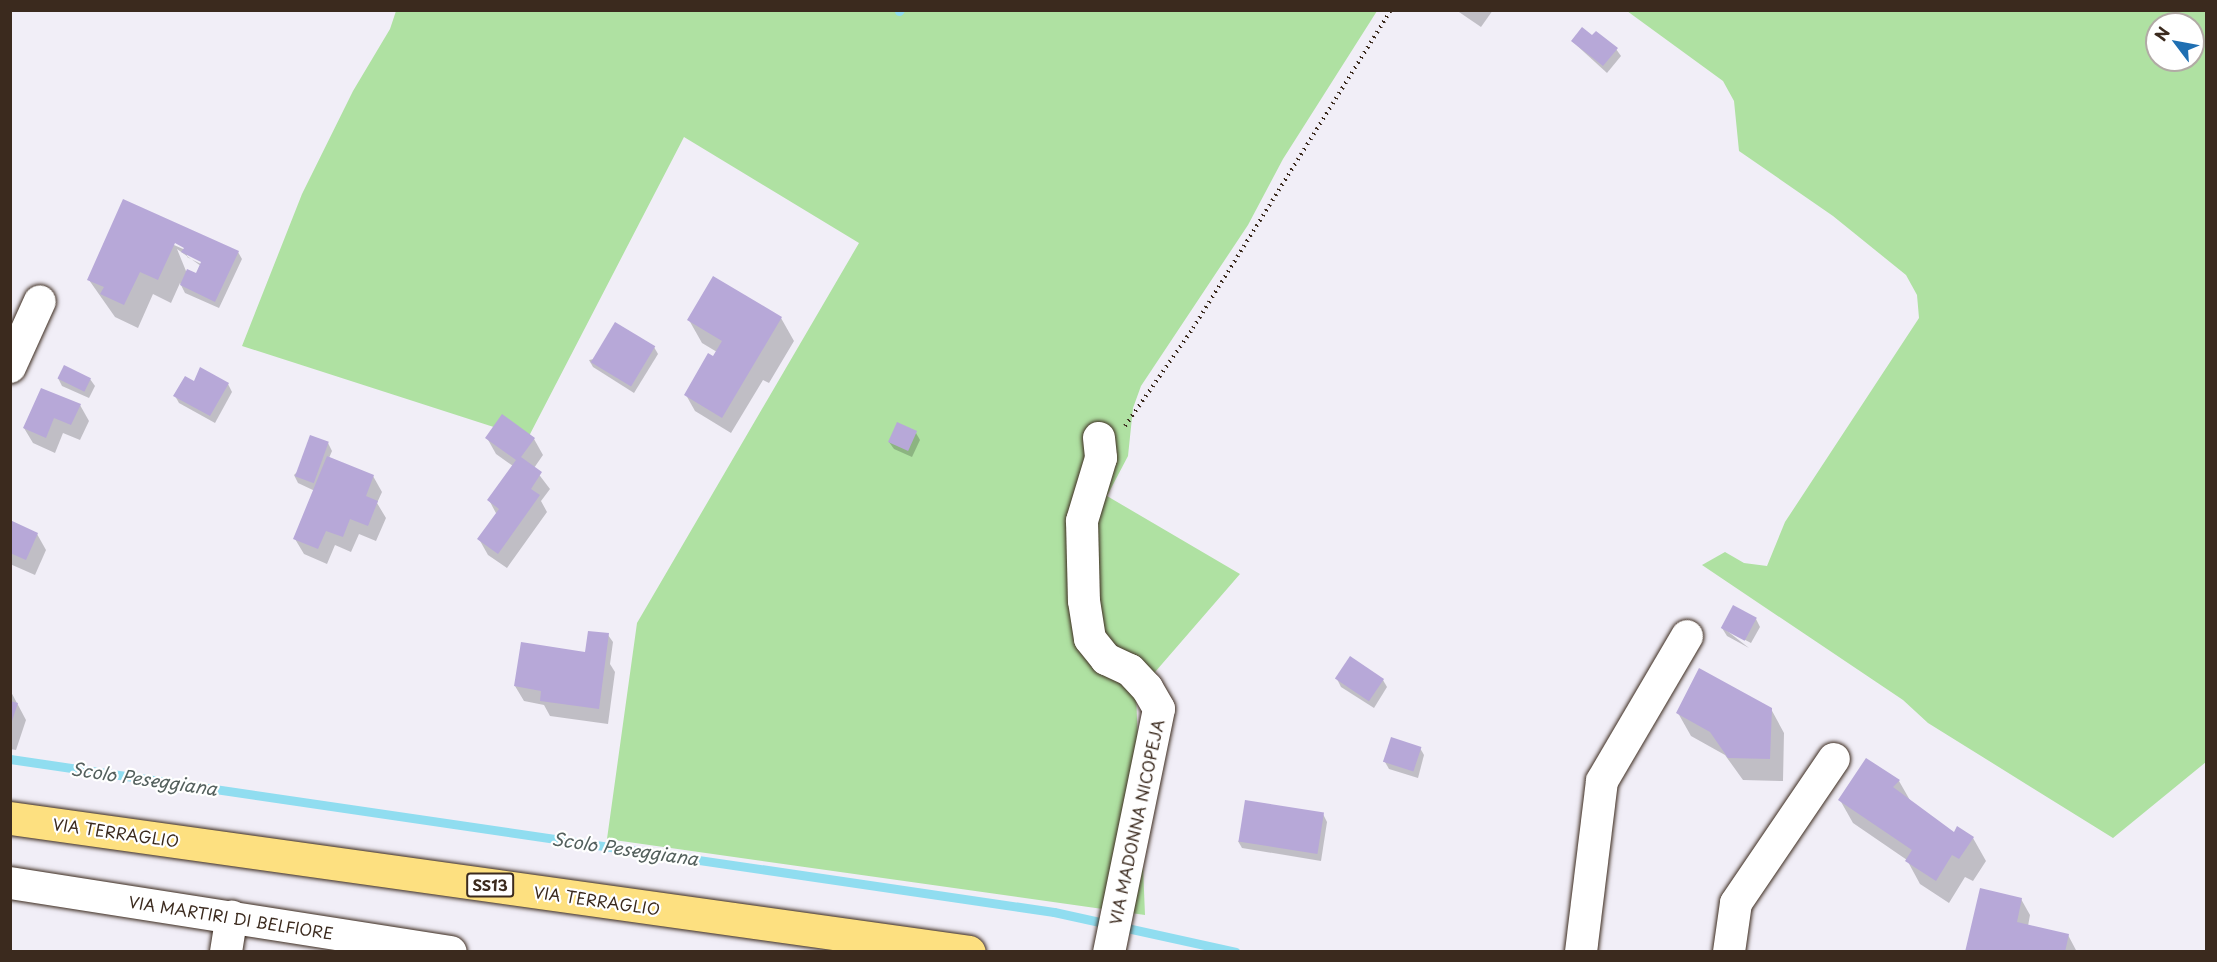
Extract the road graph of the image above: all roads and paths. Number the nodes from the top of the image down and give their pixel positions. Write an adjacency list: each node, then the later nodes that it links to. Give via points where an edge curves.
1 (1391, 10): 4 (path, via 1193,328)
2 (40, 301): 3 (street)
3 (10, 367)
4 (1100, 448): 10 (street, VIA MADONNA NICOPEJA, via 1082,521 1084,601 1090,639 1106,659 1130,670 1159,709)
5 (1687, 636): 14 (street, via 1602,781)
6 (1834, 759): 15 (street, via 1736,903)
7 (10, 818): 13 (main road, VIA TERRAGLIO / SS13)
8 (10, 883): 9 (street, VIA MARTIRI DI BELFIORE)
9 (232, 916): 11 (street); 12 (street, VIA MARTIRI DI BELFIORE)
10 (1110, 947)
11 (226, 951)
12 (451, 951)
13 (969, 951)
14 (1581, 951)
15 (1729, 951)

